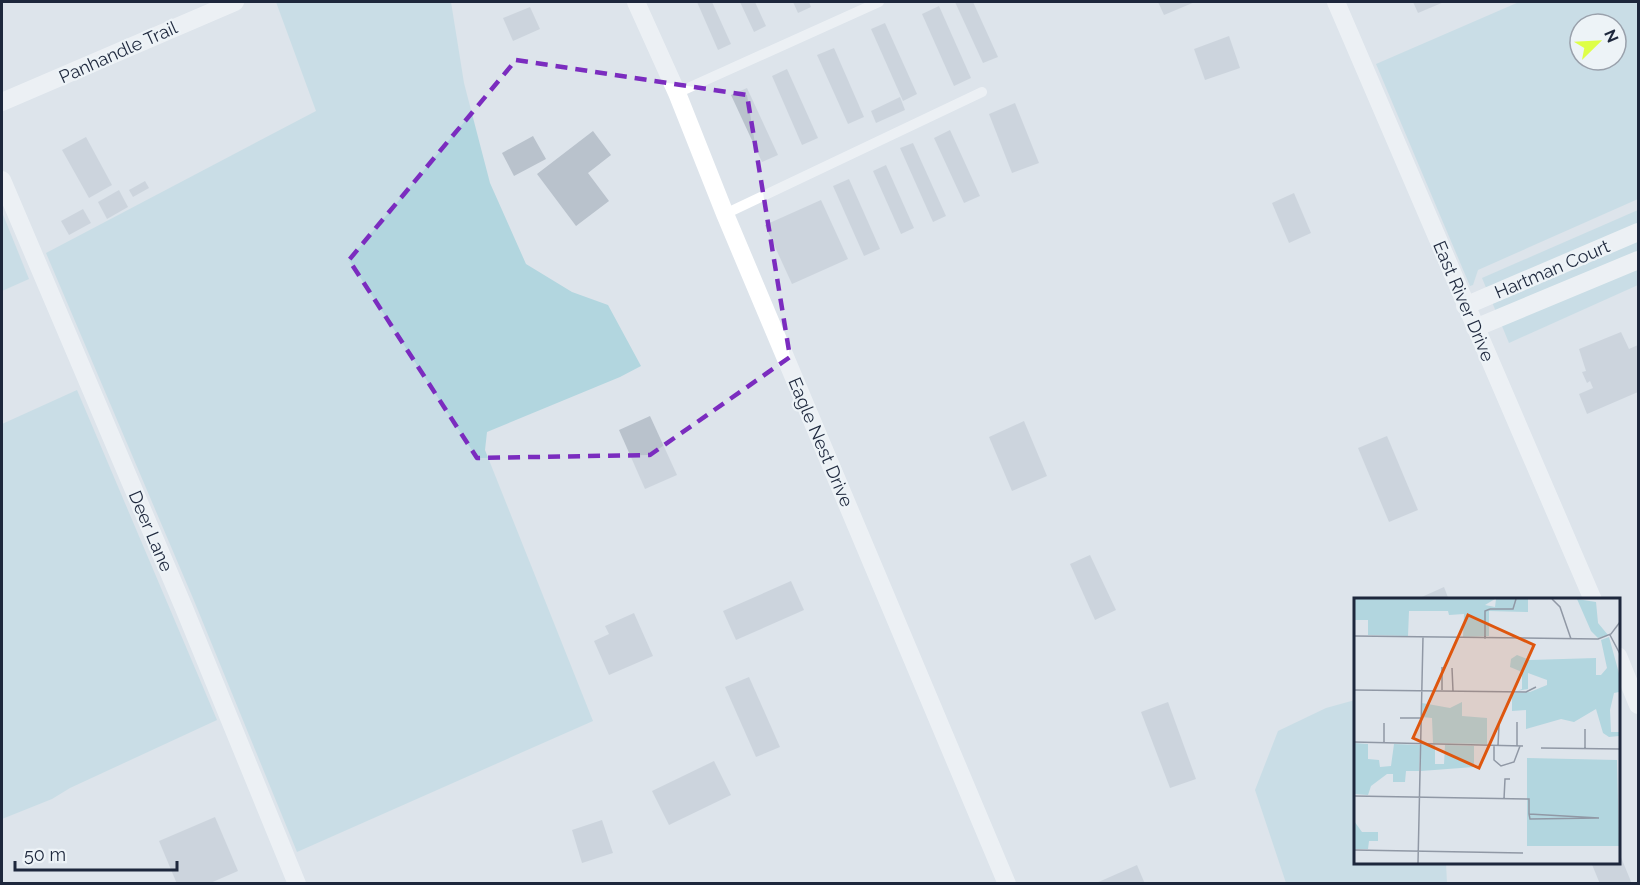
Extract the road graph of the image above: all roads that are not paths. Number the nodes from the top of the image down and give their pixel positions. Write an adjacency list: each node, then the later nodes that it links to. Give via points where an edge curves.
1 (235, 2): 7 (street, Panhandle Trail)
2 (636, 2): 6 (street, Eagle Nest Drive)
3 (879, 2): 6 (lane)
4 (1336, 2): 12 (street, East River Drive)
5 (982, 92): 9 (lane)
6 (677, 93): 9 (street, Eagle Nest Drive)
7 (2, 102)
8 (2, 180): 17 (street, Deer Lane)
9 (725, 213): 18 (street, Eagle Nest Drive)
10 (1638, 232): 12 (street, Hartman Court)
11 (1638, 260): 13 (street, Hartman Court)
12 (1465, 306): 13 (street, East River Drive)
13 (1475, 328): 14 (street, East River Drive)
14 (1592, 598)
15 (1619, 661): 16 (street)
16 (1638, 705)
17 (297, 884)
18 (1006, 884)

